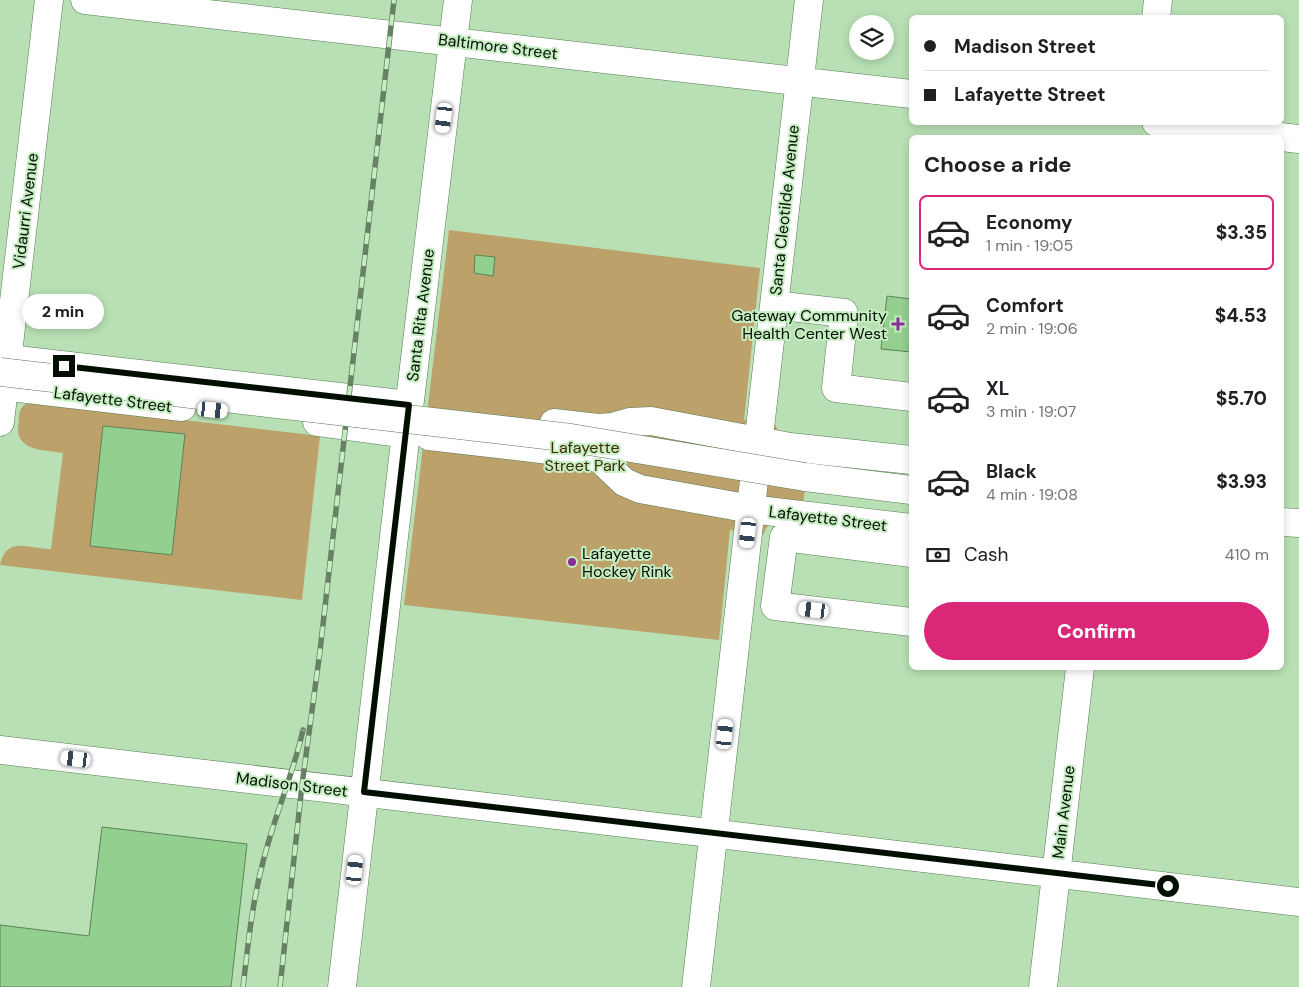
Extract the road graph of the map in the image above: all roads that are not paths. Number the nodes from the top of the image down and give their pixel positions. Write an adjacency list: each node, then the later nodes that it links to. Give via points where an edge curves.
1 (49, 0): 15 (street, Vidaurri Avenue)
2 (84, 0): 7 (street, Baltimore Street)
3 (458, 0): 7 (street, Santa Rita Avenue)
4 (809, 0): 8 (street, Santa Cleotilde Avenue)
5 (1158, 0): 6 (street)
6 (1156, 15)
7 (453, 41): 8 (street, Baltimore Street); 17 (street, Santa Rita Avenue)
8 (799, 82): 9 (street, Baltimore Street); 14 (street, Santa Cleotilde Avenue)
9 (909, 94)
10 (1181, 125): 11 (street)
11 (1265, 135)
12 (1284, 137): 13 (street)
13 (1299, 139)
14 (774, 306): 16 (street, via 844,313 836,388); 19 (street, Santa Cleotilde Avenue)
15 (2, 372): 17 (street, Lafayette Street); 18 (street, Vidaurri Avenue); 20 (street, Lafayette Street); 22 (street, bridge, via 571,438 806,477)
16 (909, 397)
17 (421, 407): 19 (street, Lafayette Street, via 598,428 651,421); 20 (street, Santa Rita Avenue)
18 (0, 422)
19 (760, 432): 21 (street, Lafayette Street, via 790,447); 23 (street, Santa Cleotilde Avenue)
20 (417, 435): 23 (street, Lafayette Street, via 583,454 600,460 624,482); 33 (street, Santa Rita Avenue)
21 (909, 460)
22 (909, 490)
23 (749, 521): 26 (street, Lafayette Street); 28 (street, Santa Cleotilde Avenue)
24 (1284, 522): 25 (street)
25 (1299, 523)
26 (909, 528)
27 (909, 553): 29 (street, via 784,537)
28 (743, 576): 29 (street); 34 (street, Santa Cleotilde Avenue)
29 (778, 580): 30 (street, via 775,606)
30 (909, 622)
31 (1080, 670): 35 (street, Main Avenue)
32 (0, 750): 33 (street, Madison Street)
33 (364, 792): 34 (street, Madison Street); 37 (street, Santa Rita Avenue)
34 (714, 833): 35 (street, Madison Street); 38 (street, Santa Cleotilde Avenue)
35 (1056, 873): 36 (street, Madison Street); 39 (street, Main Avenue)
36 (1299, 902)
37 (342, 987)
38 (696, 987)
39 (1043, 987)

